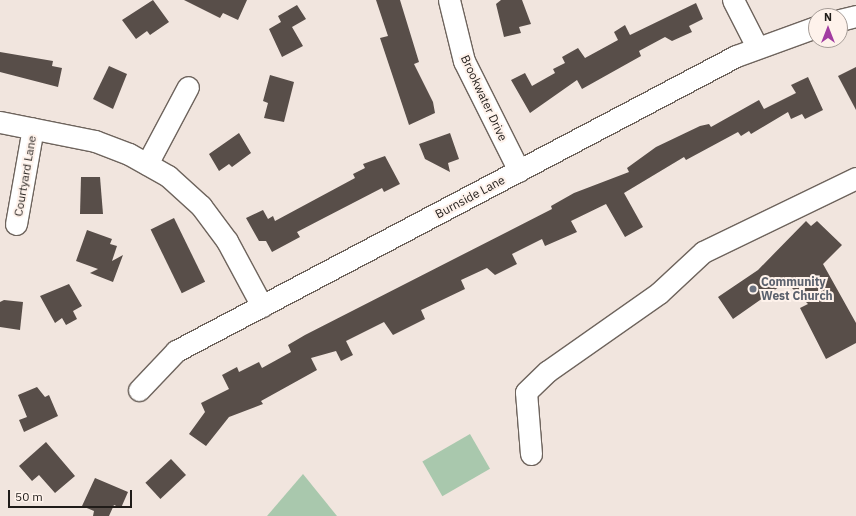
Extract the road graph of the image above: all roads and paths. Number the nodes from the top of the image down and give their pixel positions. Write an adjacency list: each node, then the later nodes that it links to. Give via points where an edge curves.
1 (449, 0): 9 (street, Brookwater Drive, via 464,61)
2 (733, 0): 4 (street)
3 (808, 30): 4 (street, Burnside Lane)
4 (757, 46): 9 (street, Burnside Lane)
5 (188, 87): 8 (street)
6 (0, 122): 7 (street)
7 (33, 128): 8 (street, via 95,141); 11 (street, Courtyard Lane)
8 (147, 164): 12 (street, via 201,206 227,241)
9 (519, 171): 12 (street, Burnside Lane)
10 (856, 178): 14 (street, via 703,252 653,297 548,371 526,392)
11 (16, 224)
12 (262, 306): 13 (street, Burnside Lane, via 176,351)
13 (139, 390)
14 (531, 454)

